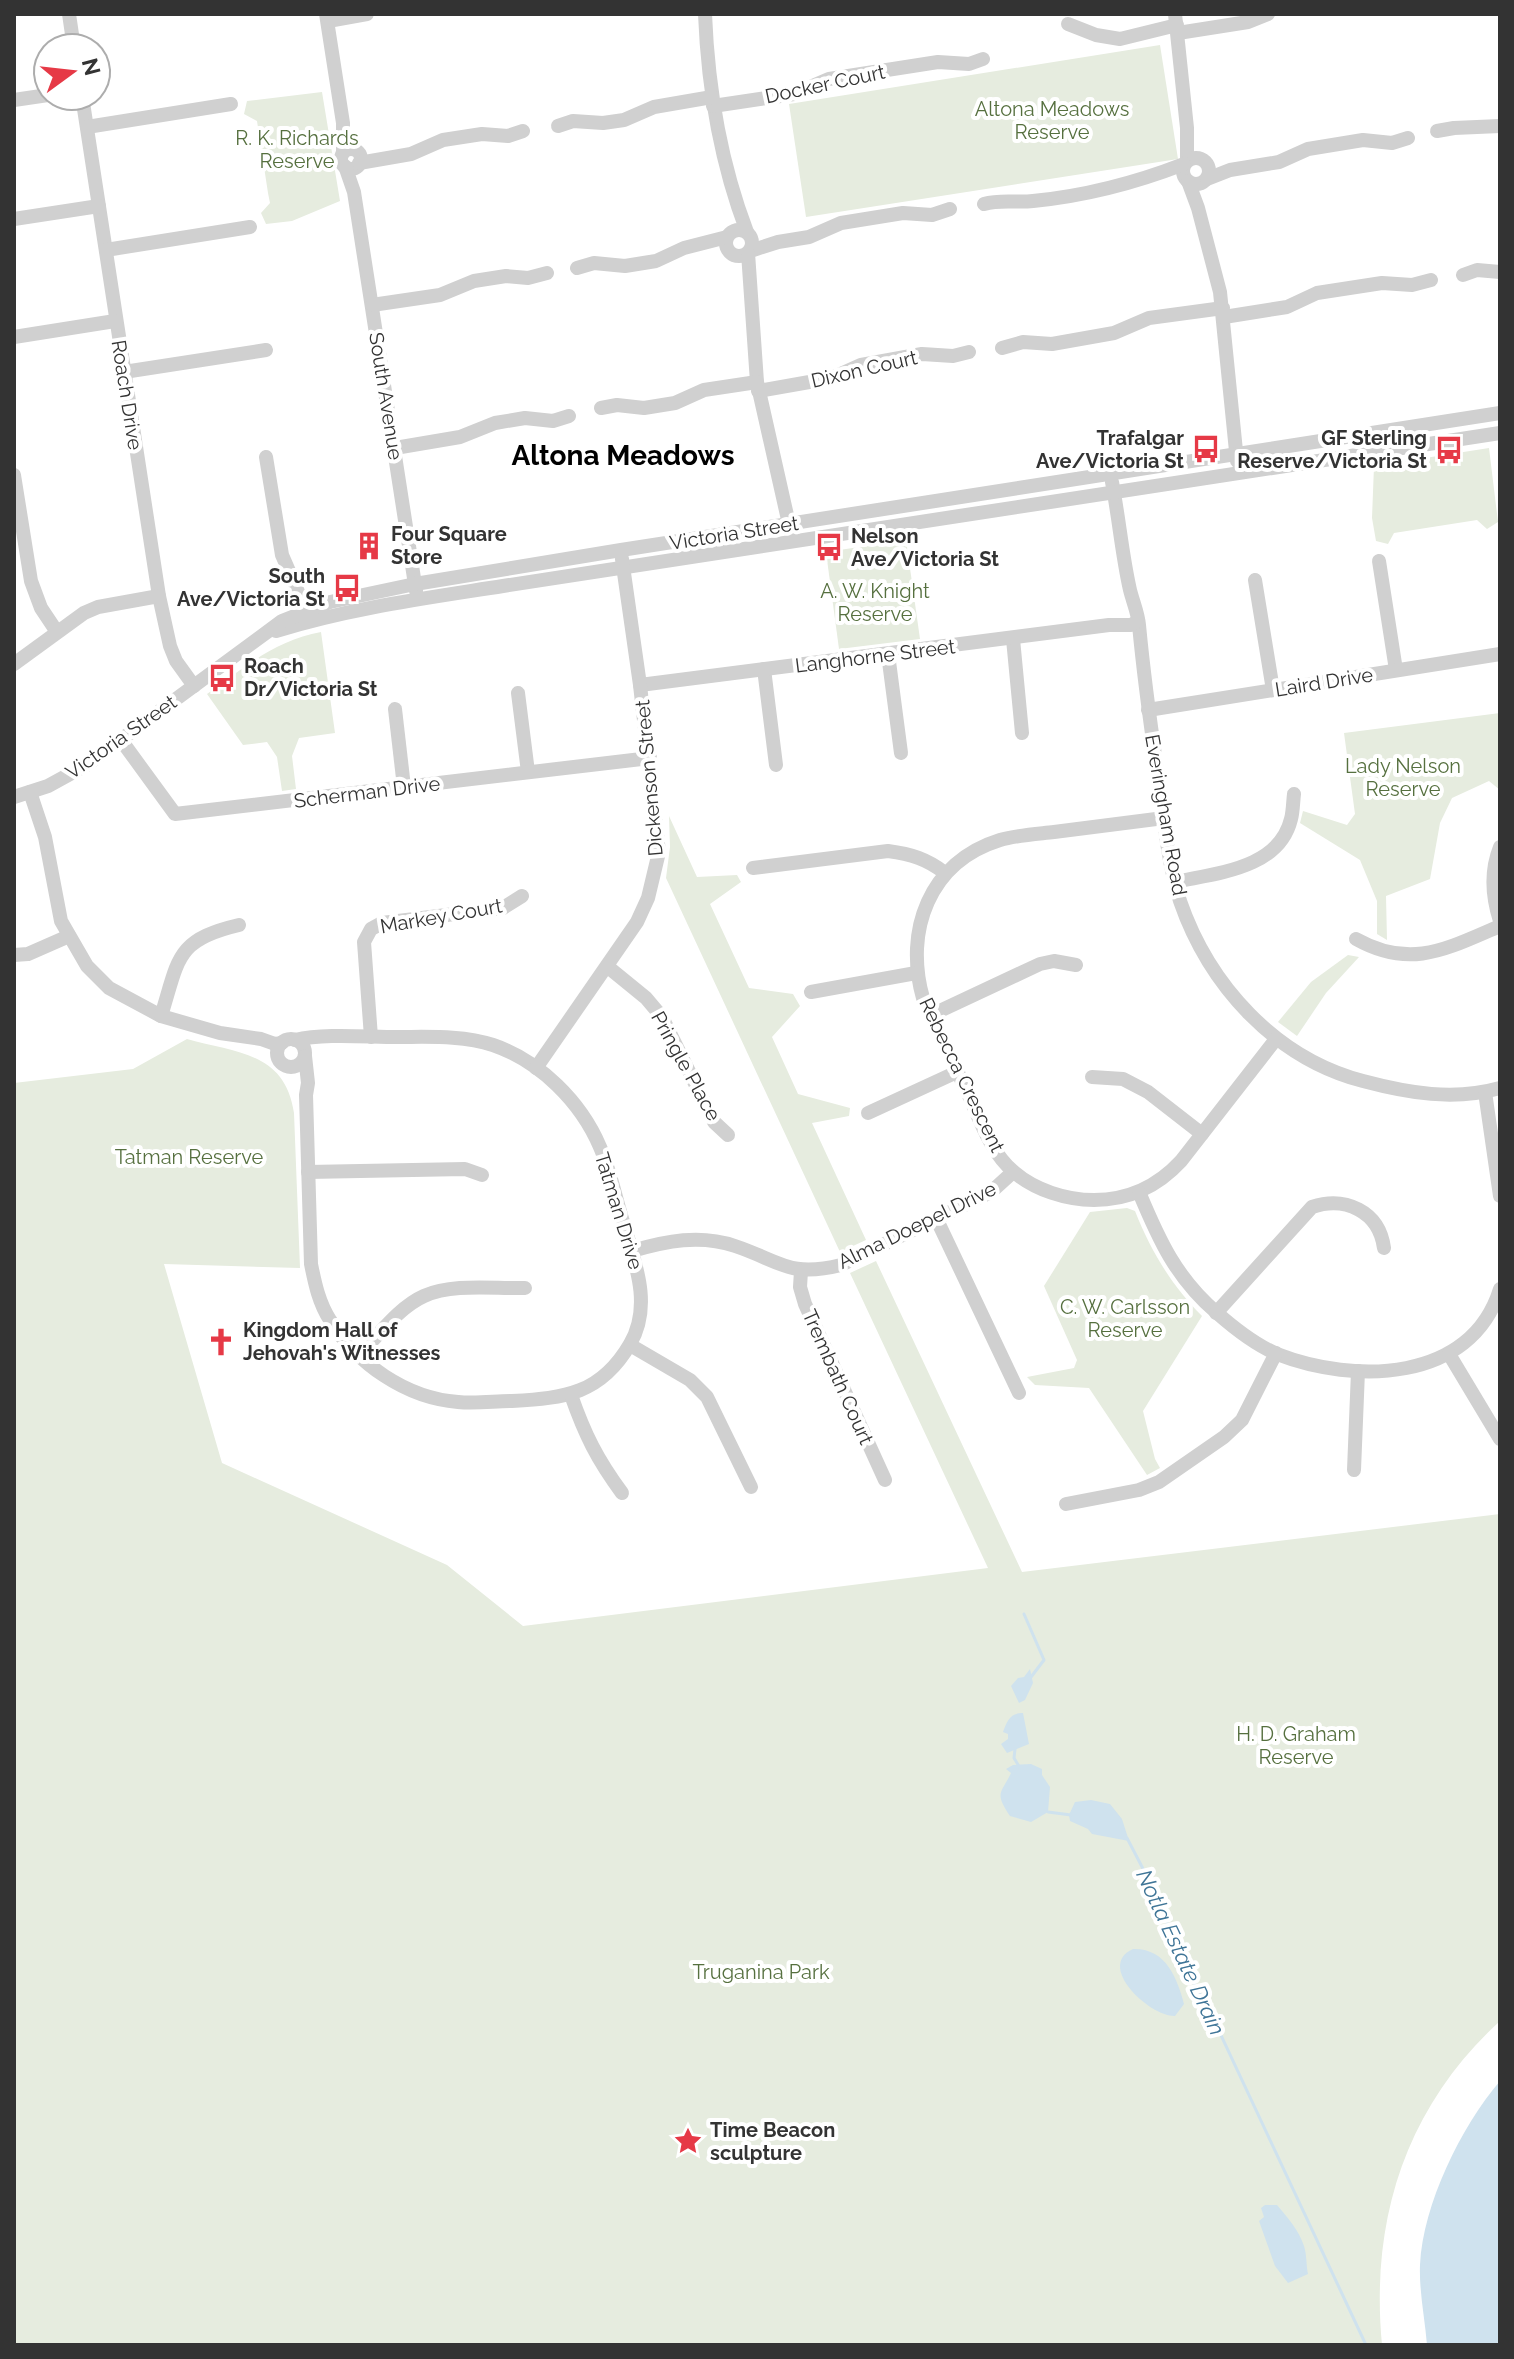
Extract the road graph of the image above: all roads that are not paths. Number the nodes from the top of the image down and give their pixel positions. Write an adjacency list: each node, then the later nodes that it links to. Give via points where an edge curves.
1 (367, 14): 4 (street)
2 (705, 14): 8 (street)
3 (1268, 14): 6 (street, via 1248,22)
4 (327, 18): 17 (street, South Avenue)
5 (1068, 24): 6 (street, via 1120,39)
6 (1177, 24): 18 (street)
7 (983, 59): 8 (street, Docker Court, via 829,79 794,94)
8 (713, 101): 11 (street, Docker Court, via 654,107 624,120); 27 (street, via 735,196)
9 (231, 104): 13 (street)
10 (85, 112): 13 (street, Roach Drive)
11 (558, 126)
12 (1500, 126): 15 (street)
13 (87, 127): 22 (street, Roach Drive)
14 (523, 131): 17 (street, via 443,140 384,158)
15 (1437, 131)
16 (1408, 138): 19 (street, via 1313,148 1279,162)
17 (353, 158): 37 (street, South Avenue)
18 (1192, 167): 19 (street); 20 (street, via 1209,170); 21 (street, via 1121,187); 23 (street)
19 (1230, 170): 20 (street)
20 (1205, 180): 23 (street)
21 (984, 204)
22 (99, 206): 25 (street); 29 (street, Roach Drive)
23 (1198, 208): 38 (street)
24 (950, 209): 28 (street, via 841,223 809,237)
25 (14, 219)
26 (250, 227): 29 (street)
27 (736, 240): 28 (street); 30 (street, via 753,242); 31 (street, via 684,248 656,261); 36 (street)
28 (778, 242): 30 (street)
29 (106, 250): 39 (street, Roach Drive)
30 (749, 252): 36 (street)
31 (577, 268)
32 (1500, 272): 34 (street)
33 (547, 273): 37 (street, via 474,281 440,295)
34 (1463, 275)
35 (1431, 280): 38 (street, via 1317,293 1287,307)
36 (749, 285): 45 (street)
37 (372, 305): 50 (street, South Avenue)
38 (1223, 313): 41 (street, via 1149,318 1114,333); 51 (street)
39 (115, 321): 40 (street); 44 (street, Roach Drive)
40 (14, 337)
41 (1002, 348)
42 (266, 350): 44 (street)
43 (969, 352): 45 (street, Dixon Court, via 922,354 861,365 832,378)
44 (124, 372): 64 (street, Roach Drive)
45 (758, 386): 46 (street, Dixon Court, via 704,390 675,403 644,408); 57 (street)
46 (601, 408)
47 (1500, 413): 51 (street, Victoria Street)
48 (569, 416): 50 (street, via 495,423 464,436)
49 (1500, 433): 53 (street, Victoria Street)
50 (395, 448): 63 (street, South Avenue)
51 (1236, 454): 53 (street); 54 (street, Victoria Street)
52 (266, 457): 66 (street, via 282,555)
53 (1239, 473): 56 (street, Victoria Street)
54 (1111, 474): 56 (street, Everingham Road); 57 (street, Victoria Street)
55 (14, 475): 68 (street, via 31,581)
56 (1114, 491): 58 (street, Victoria Street); 67 (street, Everingham Road)
57 (789, 525): 58 (street); 59 (street, Victoria Street)
58 (792, 542): 61 (street, Victoria Street)
59 (621, 550): 61 (street, Dickenson Street); 63 (street, Victoria Street)
60 (1379, 561): 74 (street)
61 (623, 567): 65 (street, Victoria Street); 75 (street, Dickenson Street)
62 (1255, 580): 77 (street)
63 (415, 584): 65 (street, South Avenue); 66 (street, Victoria Street, via 359,594)
64 (159, 596): 68 (street, via 98,607); 76 (street, Roach Drive, via 170,646)
65 (418, 600): 66 (street, Victoria Street)
66 (308, 615): 76 (street, Victoria Street, via 282,621)
67 (1133, 622): 69 (street, Langhorne Street); 80 (street, Everingham Road)
68 (57, 632): 72 (street)
69 (1013, 639): 70 (street, Langhorne Street); 81 (street)
70 (888, 654): 73 (street, Langhorne Street); 83 (street)
71 (1500, 654): 74 (street, Laird Drive)
72 (14, 664)
73 (764, 669): 75 (street, Langhorne Street); 85 (street)
74 (1396, 670): 77 (street, Laird Drive)
75 (640, 685): 84 (street, Dickenson Street)
76 (194, 686): 82 (street, Victoria Street)
77 (1273, 690): 80 (street, Laird Drive)
78 (518, 693): 86 (street)
79 (395, 709): 87 (street)
80 (1148, 710): 91 (street, Everingham Road)
81 (1022, 733)
82 (121, 740): 87 (street, Scherman Drive, via 175,814); 88 (street, Victoria Street, via 88,764)
83 (901, 753)
84 (650, 758): 86 (street, Scherman Drive); 103 (street, Dickenson Street, via 659,852 656,872 637,922)
85 (776, 765)
86 (528, 772): 87 (street, Scherman Drive)
87 (404, 787)
88 (30, 792): 90 (street, Victoria Street); 99 (street)
89 (1294, 794): 95 (street, via 1291,821 1281,841 1261,859)
90 (14, 797)
91 (1164, 818): 94 (street, Rebecca Crescent, via 1000,840); 95 (street, Everingham Road)
92 (1500, 847): 97 (street, via 1492,883)
93 (753, 868): 94 (street, via 888,851 931,861)
94 (945, 873): 104 (street, Rebecca Crescent, via 920,919)
95 (1175, 882): 110 (street, Everingham Road, via 1199,947 1217,977)
96 (522, 896): 109 (street, Markey Court, via 503,908 382,923 371,929 364,942)
97 (1500, 924): 100 (street, via 1440,952 1414,956 1389,954)
98 (239, 925): 107 (street, via 194,941 183,954)
99 (69, 936): 101 (street); 107 (street, via 87,966 109,988)
100 (1356, 939)
101 (14, 955)
102 (1076, 965): 106 (street, via 1040,964)
103 (608, 967): 114 (street, Dickenson Street); 122 (street, Pringle Place, via 662,1017 714,1122)
104 (916, 973): 105 (street); 106 (street, Rebecca Crescent)
105 (811, 992)
106 (931, 1015): 115 (street, Rebecca Crescent)
107 (161, 1016): 108 (street)
108 (246, 1037): 111 (street); 112 (street)
109 (371, 1037): 111 (street, Tatman Drive, via 329,1038); 114 (street, Tatman Drive, via 450,1038 494,1045)
110 (1276, 1039): 118 (street, Everingham Road, via 1349,1078 1405,1092); 121 (street, Rebecca Crescent)
111 (297, 1047): 112 (street, via 278,1051); 113 (street); 119 (street, Tatman Drive, via 308,1083)
112 (279, 1059): 113 (street)
113 (293, 1067): 119 (street, Tatman Drive)
114 (536, 1068): 130 (street, Tatman Drive, via 581,1112 600,1147)
115 (957, 1072): 120 (street); 124 (street, Rebecca Crescent, via 987,1135)
116 (1092, 1077): 121 (street, via 1123,1079)
117 (1500, 1088): 118 (street, Everingham Road)
118 (1485, 1092): 126 (street)
119 (306, 1095): 123 (street, Tatman Drive)
120 (868, 1113)
121 (1202, 1134): 127 (street, Rebecca Crescent, via 1171,1171)
122 (728, 1135)
123 (308, 1172): 125 (street, via 465,1169); 138 (street, Tatman Drive, via 316,1288 331,1321)
124 (1013, 1172): 127 (street, Rebecca Crescent, via 1042,1190 1078,1200); 128 (street, Alma Doepel Drive, via 991,1192)
125 (482, 1175)
126 (1499, 1185)
127 (1139, 1192): 134 (street, via 1168,1257)
128 (937, 1220): 131 (street, Alma Doepel Drive, via 841,1265); 140 (street)
129 (1384, 1248): 134 (street, via 1367,1213 1334,1204 1312,1207)
130 (632, 1251): 131 (street, Alma Doepel Drive, via 681,1239 717,1242); 135 (street, Tatman Drive, via 641,1307)
131 (801, 1271): 144 (street, Trembath Court, via 805,1304)
132 (525, 1288): 138 (street, via 425,1296)
133 (1500, 1289): 137 (street, via 1485,1320)
134 (1216, 1313): 136 (street)
135 (630, 1345): 141 (street, Tatman Drive, via 607,1374); 145 (street, via 690,1380 707,1397)
136 (1276, 1353): 139 (street); 147 (street, via 1242,1420 1224,1437 1159,1482)
137 (1449, 1354): 139 (street, via 1399,1370); 142 (street)
138 (359, 1355): 141 (street, Tatman Drive, via 406,1388 459,1403)
139 (1358, 1371): 143 (street)
140 (1019, 1393)
141 (571, 1395): 146 (street, via 587,1439)
142 (1500, 1439)
143 (1354, 1470)
144 (885, 1480)
145 (751, 1487)
146 (622, 1493)
147 (1066, 1504)

